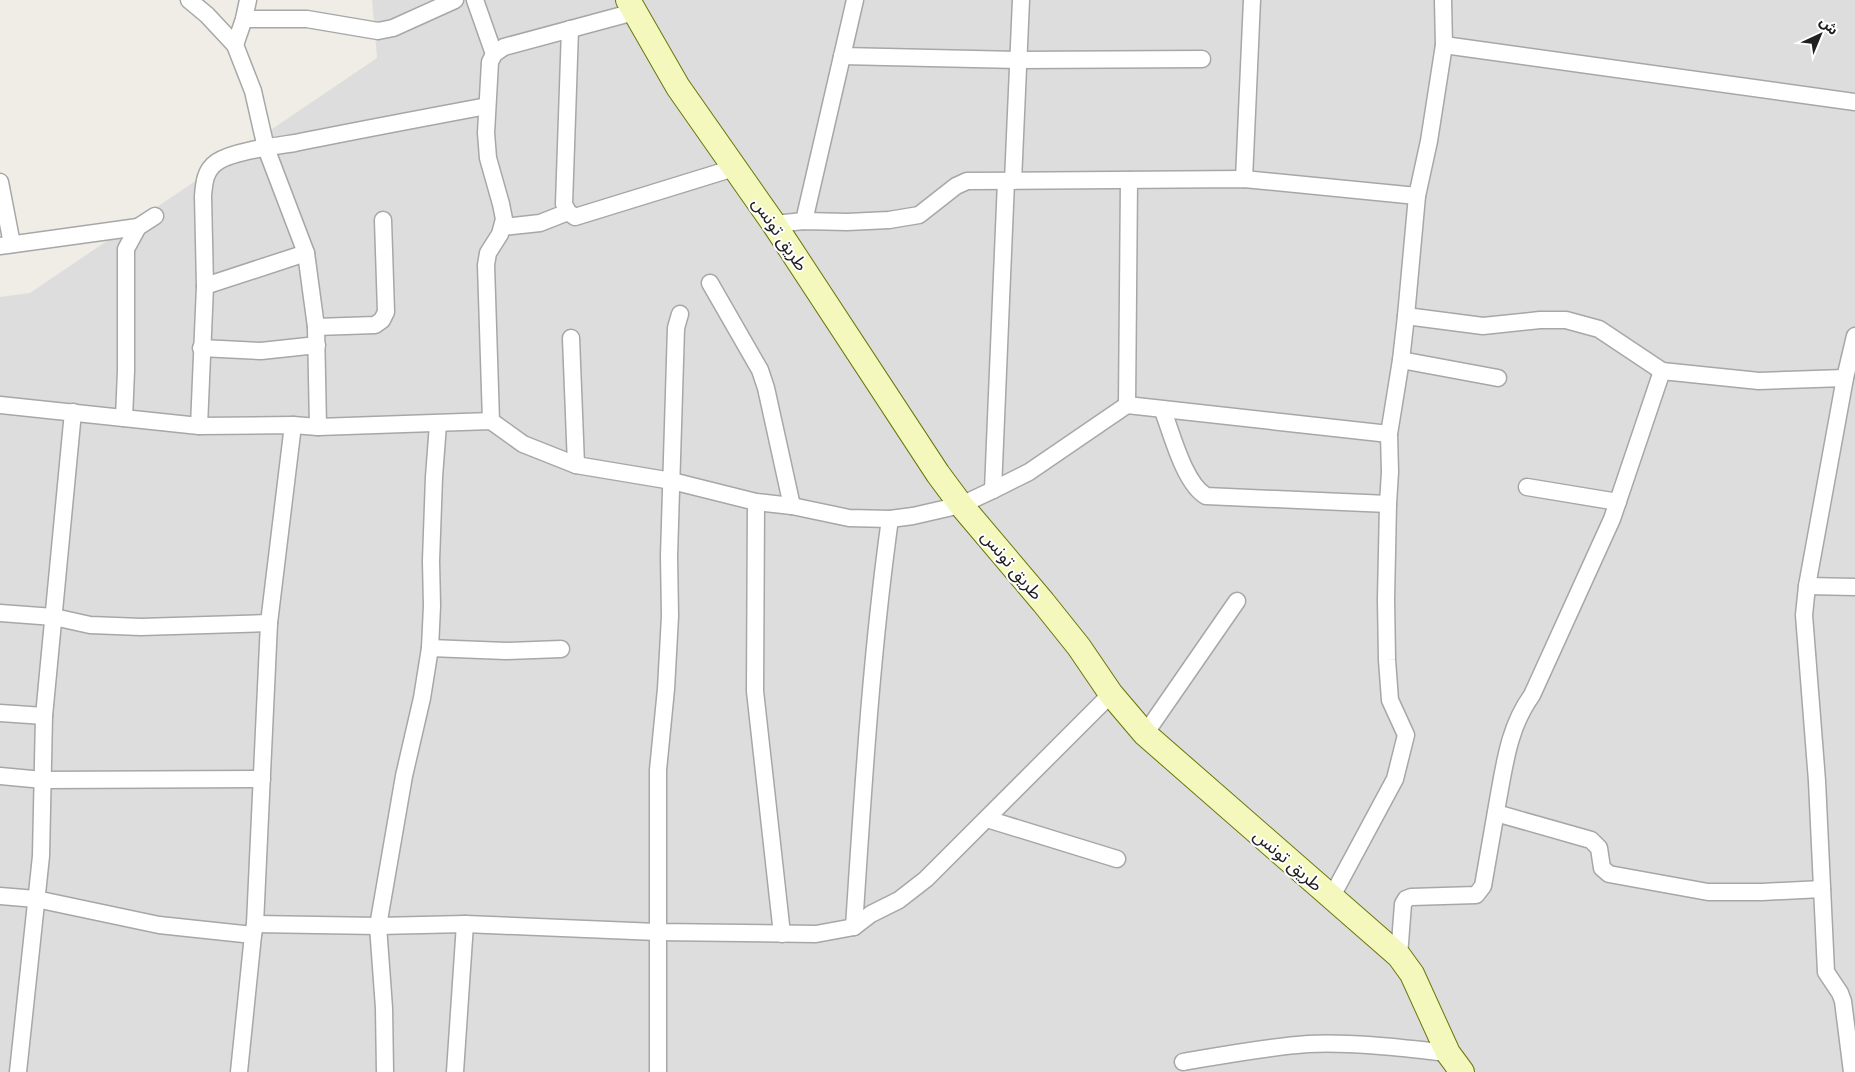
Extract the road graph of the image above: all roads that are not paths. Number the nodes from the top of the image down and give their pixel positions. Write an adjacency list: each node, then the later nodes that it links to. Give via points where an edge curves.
1 (189, 0): 12 (street)
2 (248, 0): 10 (street)
3 (455, 0): 10 (street, via 393,28 378,31 306,19)
4 (475, 0): 14 (street)
5 (855, 0): 15 (street)
6 (1021, 0): 17 (street)
7 (1252, 0): 22 (street)
8 (1444, 0): 13 (street)
9 (630, 6): 11 (street); 21 (main road, طريق تونس, via 678,87)
10 (244, 19): 12 (street)
11 (570, 29): 14 (street, via 504,47); 27 (street, via 564,204)
12 (235, 45): 20 (street, via 253,91)
13 (1444, 45): 18 (street); 26 (street, via 1429,141)
14 (494, 54): 19 (street, via 488,73)
15 (842, 56): 17 (street); 30 (street)
16 (1202, 59): 17 (street)
17 (1018, 60): 24 (street)
18 (1855, 102)
19 (487, 106): 20 (street); 33 (street, via 488,158 501,204)
20 (266, 148): 35 (street); 37 (street, via 226,157 209,169 203,196)
21 (734, 168): 27 (street, via 575,217); 31 (main road, طريق تونس)
22 (1244, 178): 23 (street); 26 (street)
23 (1128, 180): 24 (street); 50 (street)
24 (1010, 181): 30 (street, via 967,181 920,215 864,222); 63 (street)
25 (0, 182): 34 (street)
26 (1416, 196): 39 (street)
27 (568, 212): 33 (street, via 540,223)
28 (155, 216): 32 (street)
29 (383, 220): 40 (street, via 386,312 382,320 375,325)
30 (804, 221): 31 (street)
31 (774, 224): 67 (main road, طريق تونس)
32 (138, 227): 34 (street); 53 (street, via 126,249)
33 (503, 227): 54 (street, via 488,252 486,265)
34 (6, 245)
35 (306, 253): 37 (street); 40 (street)
36 (710, 283): 68 (street, via 760,370)
37 (205, 286): 44 (street)
38 (680, 314): 61 (street, via 676,328)
39 (1406, 316): 45 (street); 46 (street, via 1483,326 1566,320 1599,329)
40 (316, 327): 43 (street)
41 (1855, 336): 48 (street)
42 (571, 338): 60 (street)
43 (317, 345): 44 (street, via 261,351); 58 (street)
44 (201, 348): 57 (street)
45 (1401, 360): 47 (street); 59 (street)
46 (1662, 371): 48 (street, via 1759,382); 65 (street)
47 (1498, 378)
48 (1845, 378): 70 (street)
49 (0, 405): 52 (street)
50 (1127, 405): 51 (street); 63 (street, via 1028,472)
51 (1163, 411): 59 (street); 66 (street, via 1191,480 1206,496)
52 (73, 412): 53 (street); 74 (street)
53 (124, 418): 57 (street)
54 (491, 421): 55 (street); 60 (street, via 523,444)
55 (438, 424): 58 (street); 76 (street, via 431,542)
56 (293, 425): 57 (street); 58 (street); 75 (street)
57 (199, 426)
58 (318, 427)
59 (1389, 434): 66 (street)
60 (576, 465): 61 (street)
61 (672, 481): 64 (street); 96 (street, via 666,689 658,770)
62 (1527, 486): 65 (street)
63 (993, 490): 67 (street)
64 (756, 502): 68 (street); 97 (street, via 755,691)
65 (1618, 502): 85 (street, via 1532,695 1512,731)
66 (1388, 504): 90 (street, via 1386,599 1390,700 1406,735 1395,779)
67 (961, 505): 69 (street); 78 (main road, طريق تونس, via 1073,639)
68 (792, 506): 69 (street, via 849,518)
69 (890, 519): 94 (street, via 868,712)
70 (1807, 586): 71 (street); 88 (street, via 1804,615)
71 (1855, 587)
72 (1237, 601): 81 (street)
73 (0, 612): 74 (street)
74 (54, 617): 75 (street, via 90,625 141,627); 80 (street)
75 (269, 623): 83 (street)
76 (430, 648): 77 (street); 93 (street)
77 (561, 649)
78 (1111, 694): 81 (main road, طريق تونس); 86 (street)
79 (0, 713): 80 (street)
80 (44, 716): 84 (street)
81 (1145, 734): 90 (main road, طريق تونس)
82 (0, 776): 84 (street)
83 (262, 779): 84 (street); 95 (street)
84 (43, 780): 91 (street)
85 (1496, 813): 88 (street, via 1591,840 1599,848 1602,868 1608,874 1708,892); 98 (street, via 1483,886 1479,892 1476,895 1406,899)
86 (987, 819): 87 (street); 94 (street, via 926,879)
87 (1117, 859)
88 (1822, 889): 101 (street, via 1826,972 1843,1001)
89 (0, 896): 91 (street)
90 (1331, 898): 98 (main road, طريق تونس)
91 (36, 899): 95 (street, via 159,926); 102 (street)
92 (465, 924): 93 (street); 96 (street); 105 (street)
93 (378, 926): 95 (street); 104 (street)
94 (854, 927): 97 (street, via 816,934)
95 (254, 930): 103 (street)
96 (657, 932): 97 (street); 106 (street)
97 (782, 934)
98 (1399, 956): 99 (main road, طريق تونس, via 1412,974)
99 (1448, 1053): 100 (street, via 1378,1045 1309,1044); 107 (main road, طريق تونس)
100 (1183, 1062)
101 (1853, 1064)
102 (18, 1072)
103 (239, 1072)
104 (385, 1072)
105 (455, 1072)
106 (658, 1072)
107 (1462, 1072)

